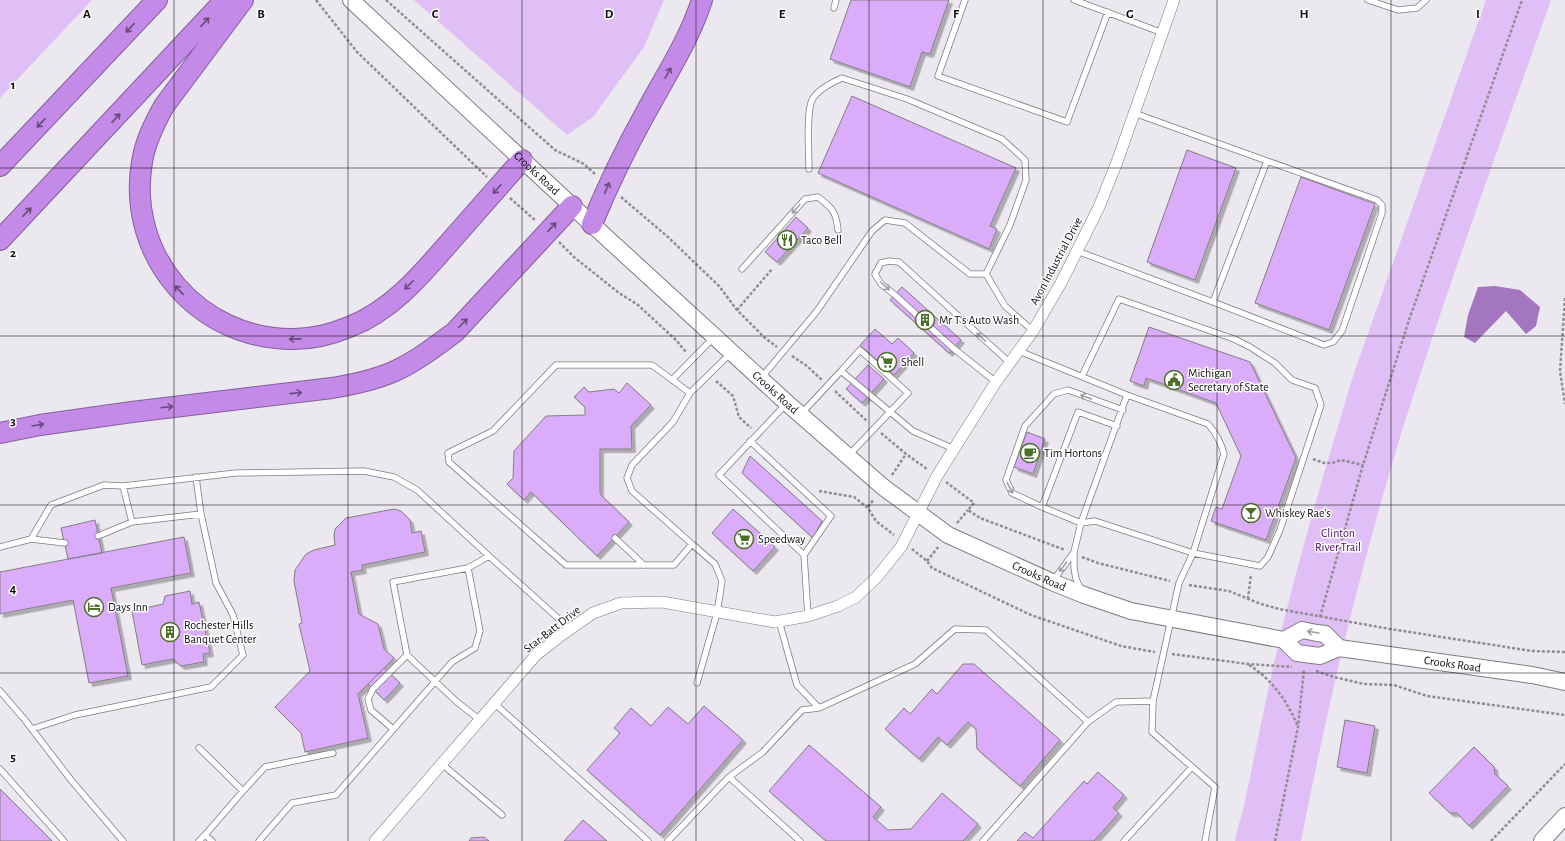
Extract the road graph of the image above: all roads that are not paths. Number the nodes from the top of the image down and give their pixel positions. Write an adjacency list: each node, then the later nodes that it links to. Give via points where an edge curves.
1 (157, 0): 18 (highway, one-way to 18)
2 (226, 0): 23 (highway, one-way to 2)
3 (243, 0): 16 (highway, one-way to 3, via 403,292 386,306 351,326 295,340 258,336 223,324 177,289 154,252 142,213 141,166 147,143 164,106)
4 (351, 0): 16 (main road, Crooks Road)
5 (702, 0): 21 (highway, one-way to 5, via 608,185 672,65)
6 (836, 0): 12 (lane)
7 (965, 0): 13 (lane, via 938,76 1067,122)
8 (1074, 0): 13 (lane)
9 (1174, 0): 14 (street, Avon Industrial Drive)
10 (1368, 0): 11 (lane, via 1398,10 1417,8)
11 (1426, 0)
12 (834, 8)
13 (1108, 12): 14 (lane)
14 (1163, 33): 15 (street, Avon Industrial Drive)
15 (1134, 113): 17 (lane); 24 (street, Avon Industrial Drive, via 1099,207)
16 (522, 160): 20 (main road, Crooks Road)
17 (1267, 161): 27 (lane); 27 (lane, via 1382,204 1382,212 1342,331 1333,342 1324,345)
18 (0, 166)
19 (809, 169): 26 (lane, via 809,118 812,99 827,85 842,78 907,99 1002,139 1025,160 1026,180 1010,225)
20 (572, 206): 21 (main road, Crooks Road); 45 (highway, one-way to 20, via 132,412 332,388 359,383 396,371 455,332)
21 (592, 224): 29 (main road, Crooks Road)
22 (838, 230): 25 (lane, one-way to 25, via 837,217 830,207 818,197 805,199)
23 (0, 240)
24 (1077, 251): 27 (lane); 28 (street, Avon Industrial Drive)
25 (742, 269)
26 (986, 274): 28 (lane, via 1005,306); 35 (lane, via 970,274 905,223 886,220 859,248 830,293)
27 (1214, 302)
28 (1033, 330): 30 (street, Avon Industrial Drive)
29 (714, 336): 31 (main road, Crooks Road); 36 (lane)
30 (1019, 351): 32 (street, Avon Industrial Drive); 34 (lane)
31 (732, 353): 35 (main road, Crooks Road); 38 (lane)
32 (1010, 364): 37 (street, Avon Industrial Drive); 37 (lane, one-way to 37, via 899,262 889,261 881,264 875,274 881,284 953,348)
33 (841, 371): 42 (lane); 42 (lane, via 860,350 908,393); 43 (lane)
34 (1082, 376): 39 (lane); 63 (lane, via 1119,299 1234,339 1275,363 1292,380 1315,388 1321,405 1280,530 1268,557 1260,566)
35 (760, 379): 40 (main road, Crooks Road)
36 (672, 380): 38 (lane); 66 (lane, via 652,365 556,365 493,431 448,453 449,462 566,565)
37 (996, 382): 47 (street, Avon Industrial Drive)
38 (690, 393): 60 (lane, via 673,422 632,465 627,478 632,491)
39 (1128, 395): 41 (lane); 63 (lane, via 1208,424 1221,444 1224,454)
40 (787, 403): 43 (main road, Crooks Road); 46 (lane)
41 (1123, 410): 44 (lane); 51 (lane, one-way to 51, via 1068,390 1054,394 1025,426 1006,480 1012,493)
42 (890, 412): 47 (lane, via 913,431); 48 (lane)
43 (800, 415): 48 (main road, Crooks Road)
44 (1117, 426): 51 (lane, via 1078,412); 55 (lane)
45 (0, 433)
46 (750, 441): 64 (lane, via 831,516); 64 (lane, via 719,474)
47 (955, 449): 52 (street, Avon Industrial Drive)
48 (848, 457): 52 (main road, Crooks Road)
49 (196, 477): 50 (lane); 53 (lane); 65 (lane, via 236,473 364,471 394,477 417,490)
50 (123, 486): 54 (lane); 58 (lane, via 104,485 51,505)
51 (1042, 507): 55 (lane)
52 (918, 512): 68 (main road, Crooks Road, via 948,535); 71 (street, Star-Batt Drive, via 903,542 877,577 856,597)
53 (201, 514): 54 (lane); 87 (lane, via 216,583 233,615 243,655 211,687 75,715)
54 (132, 522): 56 (lane)
55 (1081, 523): 62 (lane); 63 (lane, via 1095,521)
56 (98, 536)
57 (614, 538): 66 (lane)
58 (31, 539): 59 (lane); 61 (lane)
59 (65, 543)
60 (692, 544): 66 (lane, via 674,565); 70 (lane, via 715,564 722,581)
61 (0, 547)
62 (1074, 553): 68 (lane, one-way to 68); 69 (lane, via 1076,579)
63 (1193, 553): 72 (lane, via 1179,583)
64 (804, 555): 71 (lane)
65 (490, 556): 67 (lane); 74 (lane)
66 (644, 565)
67 (468, 568): 77 (lane, via 393,582); 78 (lane, via 480,631 475,648 452,662)
68 (1052, 582): 69 (main road, Crooks Road)
69 (1084, 595): 72 (main road, Crooks Road, via 1131,611)
70 (718, 613): 73 (street, Star-Batt Drive); 74 (street, Star-Batt Drive, via 662,602 621,603 593,613); 80 (lane)
71 (808, 616): 73 (street, Star-Batt Drive)
72 (1172, 618): 75 (main road, Crooks Road); 82 (lane)
73 (779, 622): 84 (lane, via 796,685)
74 (570, 629): 83 (street, Star-Batt Drive, via 536,656)
75 (1284, 640): 76 (main road, via 1297,653 1320,656); 76 (main road, one-way to 75, via 1324,634 1302,630)
76 (1339, 648): 79 (main road, Crooks Road, via 1532,675)
77 (407, 655): 78 (lane); 88 (lane, via 373,689 368,699 370,710)
78 (435, 681): 85 (lane); 88 (lane)
79 (1565, 682)
80 (697, 683)
81 (0, 691): 87 (lane)
82 (1153, 701): 86 (lane, via 1116,702); 92 (lane, via 1152,732)
83 (494, 703): 85 (street, Star-Batt Drive); 105 (lane)
84 (819, 708): 86 (lane, via 915,664 955,629 986,630); 94 (lane, via 802,710 763,752)
85 (480, 720): 91 (street, Star-Batt Drive)
86 (1088, 722): 108 (lane)
87 (32, 729): 100 (lane)
88 (393, 729): 103 (lane, via 336,795 292,803)
89 (199, 748): 95 (lane)
90 (333, 753): 95 (lane, via 265,766)
91 (442, 764): 96 (lane); 104 (street, Star-Batt Drive)
92 (1192, 767): 109 (lane); 110 (lane, via 1214,787)
93 (0, 769): 99 (lane)
94 (729, 777): 106 (lane); 107 (lane)
95 (243, 791): 98 (lane)
96 (502, 815)
97 (1565, 816): 111 (main road)
98 (205, 835): 101 (lane); 102 (lane)
99 (64, 841)
100 (123, 841)
101 (199, 841)
102 (212, 841)
103 (259, 841)
104 (375, 841)
105 (648, 841)
106 (668, 841)
107 (800, 841)
108 (984, 841)
109 (1124, 841)
110 (1205, 841)
111 (1542, 841)

